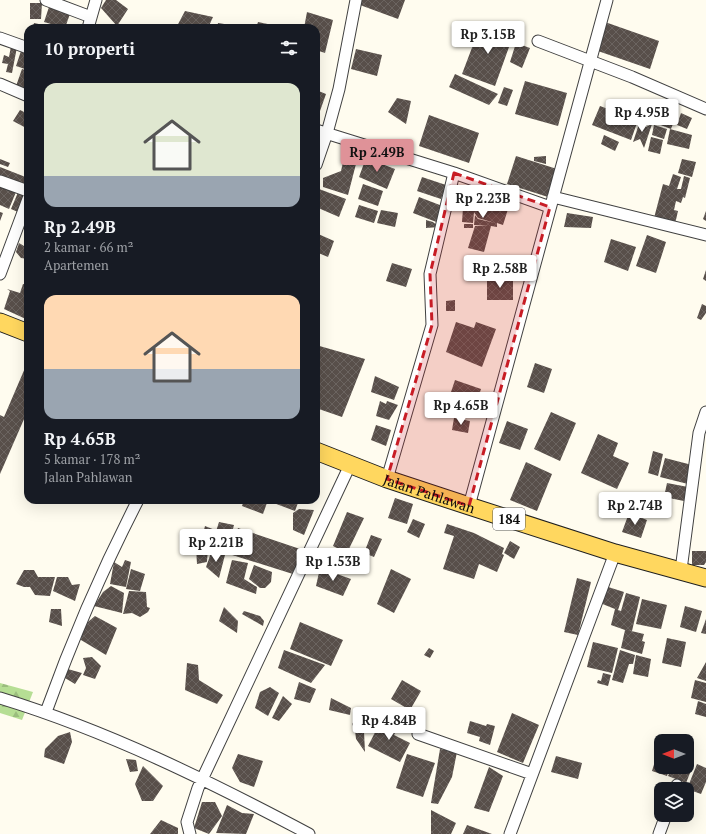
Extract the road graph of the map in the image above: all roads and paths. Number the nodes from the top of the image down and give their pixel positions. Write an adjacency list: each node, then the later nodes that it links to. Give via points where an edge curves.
1 (46, 0): 5 (street)
2 (96, 0): 5 (street)
3 (356, 0): 13 (street, via 339,89)
4 (607, 0): 9 (street)
5 (89, 23)
6 (0, 38): 8 (street)
7 (538, 41): 9 (street)
8 (24, 47)
9 (590, 61): 12 (street); 17 (street)
10 (0, 84): 11 (street)
11 (24, 94)
12 (706, 109)
13 (321, 132): 14 (street)
14 (454, 174): 17 (street); 26 (street, via 430,274 432,325)
15 (0, 181): 16 (street)
16 (24, 189)
17 (552, 202): 19 (street); 28 (street)
18 (24, 210): 20 (street)
19 (706, 235)
20 (0, 274)
21 (0, 322): 22 (main road)
22 (24, 331)
23 (706, 412): 30 (street, via 699,433)
24 (320, 453): 25 (main road, Jalan Pahlawan / 184)
25 (350, 465): 26 (main road, Jalan Pahlawan / 184); 36 (street)
26 (387, 479): 28 (main road, Jalan Pahlawan / 184)
27 (136, 504): 33 (street, via 63,664)
28 (469, 506): 29 (main road, Jalan Pahlawan / 184)
29 (615, 553): 30 (main road, Jalan Pahlawan / 184); 35 (street)
30 (681, 570): 31 (main road, Jalan Pahlawan / 184)
31 (706, 578)
32 (0, 698): 33 (street)
33 (46, 712): 36 (street, via 144,751)
34 (418, 734): 35 (street)
35 (532, 774): 40 (street)
36 (202, 780): 38 (street, via 188,814); 39 (street)
37 (663, 822): 41 (street)
38 (187, 831)
39 (309, 834)
40 (510, 834)
41 (659, 834)

